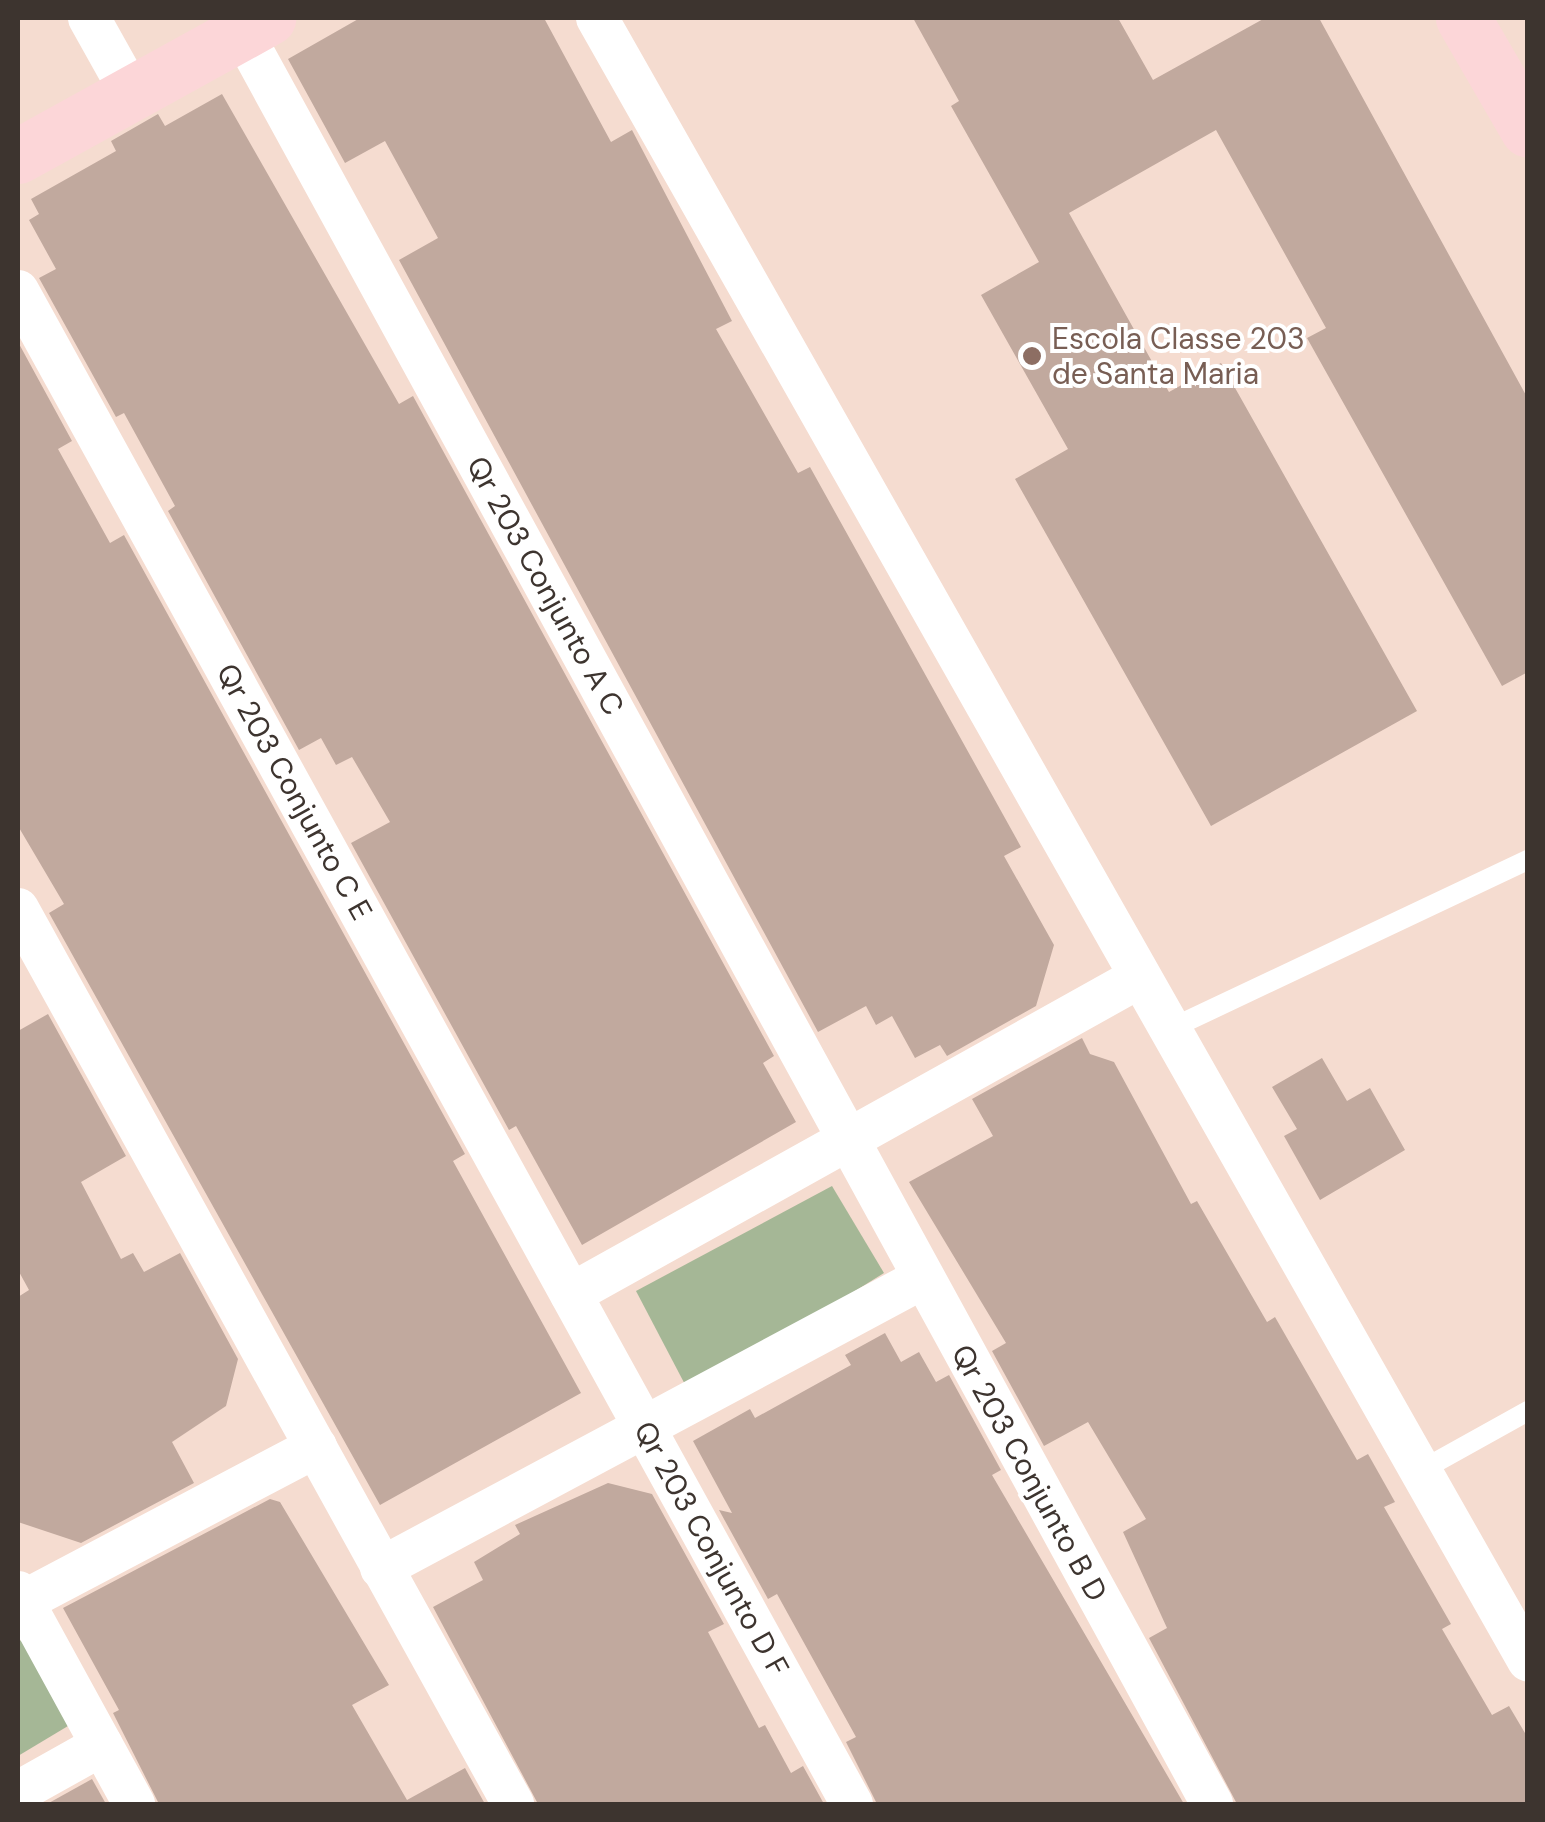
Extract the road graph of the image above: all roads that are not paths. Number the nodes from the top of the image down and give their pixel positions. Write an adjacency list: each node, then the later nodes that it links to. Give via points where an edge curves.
1 (88, 18): 6 (street)
2 (597, 18): 11 (street)
3 (1462, 18): 5 (street)
4 (255, 25): 6 (street); 13 (street, Qr 203 Conjunto A C)
5 (1519, 89)
6 (132, 95): 7 (street)
7 (18, 156)
8 (18, 290): 15 (street, Qr 203 Conjunto C E)
9 (1528, 860): 12 (lane)
10 (18, 909): 18 (street)
11 (1140, 978): 12 (street); 13 (street)
12 (1170, 1029): 19 (street)
13 (848, 1140): 14 (street, Qr 203 Conjunto B D); 15 (street)
14 (922, 1278): 17 (street); 28 (street, Qr 203 Conjunto B D)
15 (571, 1294): 17 (street, Qr 203 Conjunto D F)
16 (1528, 1411): 19 (lane)
17 (643, 1426): 20 (street); 27 (street, Qr 203 Conjunto D F)
18 (316, 1446): 20 (street); 21 (street)
19 (1420, 1471): 22 (street)
20 (381, 1568): 26 (street)
21 (19, 1599): 23 (street)
22 (1528, 1660)
23 (102, 1745): 24 (street); 25 (street)
24 (18, 1792)
25 (134, 1804)
26 (512, 1804)
27 (852, 1804)
28 (1212, 1804)

